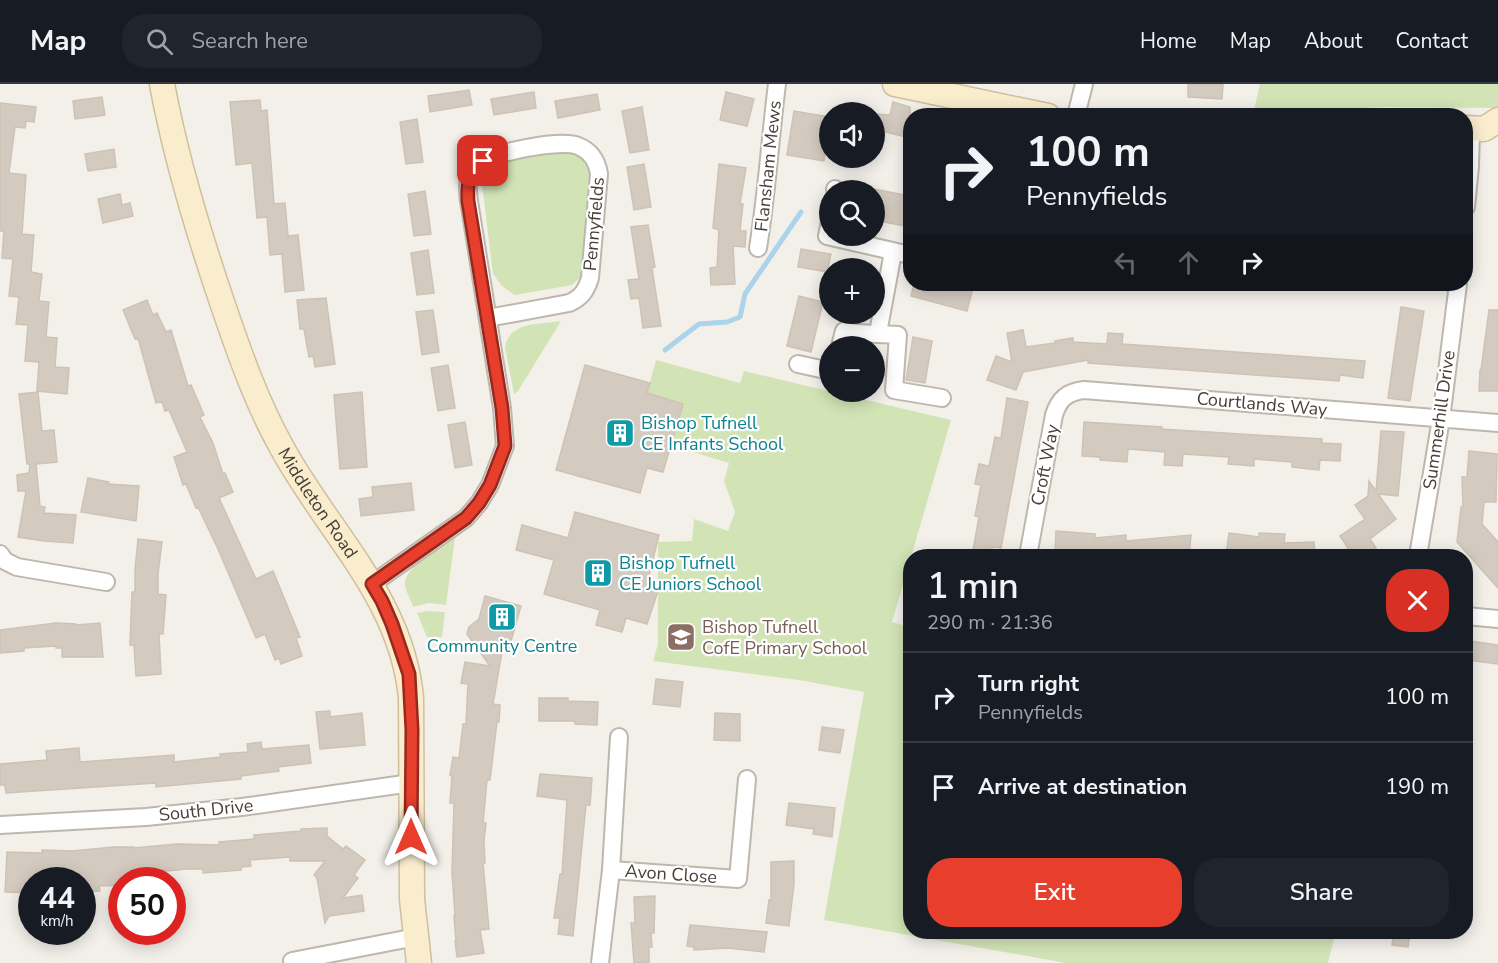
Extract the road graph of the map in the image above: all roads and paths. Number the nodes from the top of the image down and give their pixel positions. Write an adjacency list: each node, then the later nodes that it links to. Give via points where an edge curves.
1 (162, 84): 27 (main road, Middleton Road, via 208,263 254,391 281,447)
2 (777, 84): 10 (street, Flansham Mews)
3 (895, 84): 5 (main road)
4 (1084, 84): 6 (street)
5 (982, 108)
6 (1078, 108)
7 (1483, 129): 8 (street)
8 (1473, 157)
9 (868, 246): 11 (street)
10 (759, 248)
11 (893, 252): 12 (street); 15 (street)
12 (903, 254)
13 (1457, 291): 21 (street, Summerhill Drive)
14 (488, 318): 14 (street, Pennyfields, via 468,201 470,175 494,155 576,144 597,163 600,174 586,289 579,299 569,303); 27 (street, Pennyfields, via 505,446 490,485 466,518)
15 (878, 333): 16 (street, via 844,331); 20 (street, via 898,335 894,390)
16 (843, 336)
17 (798, 364): 18 (street)
18 (819, 369)
19 (1084, 390): 21 (street, Courtlands Way); 23 (street, Croft Way, via 1065,395 1058,404)
20 (942, 398)
21 (1441, 419): 22 (street, Courtlands Way); 24 (street, Summerhill Drive)
22 (1498, 423)
23 (1029, 549)
24 (1419, 549)
25 (0, 554): 26 (street, via 17,567)
26 (106, 582)
27 (372, 584): 32 (main road, Middleton Road, via 392,624 409,674)
28 (1473, 617): 29 (street)
29 (1498, 619)
30 (619, 737): 34 (street)
31 (747, 779): 34 (street, Avon Close, via 738,879)
32 (411, 783): 33 (street, South Drive, via 146,817); 35 (main road, Middleton Road)
33 (0, 825)
34 (611, 870): 38 (street)
35 (416, 937): 36 (street); 37 (main road, Middleton Road)
36 (292, 961)
37 (419, 963)
38 (600, 963)

